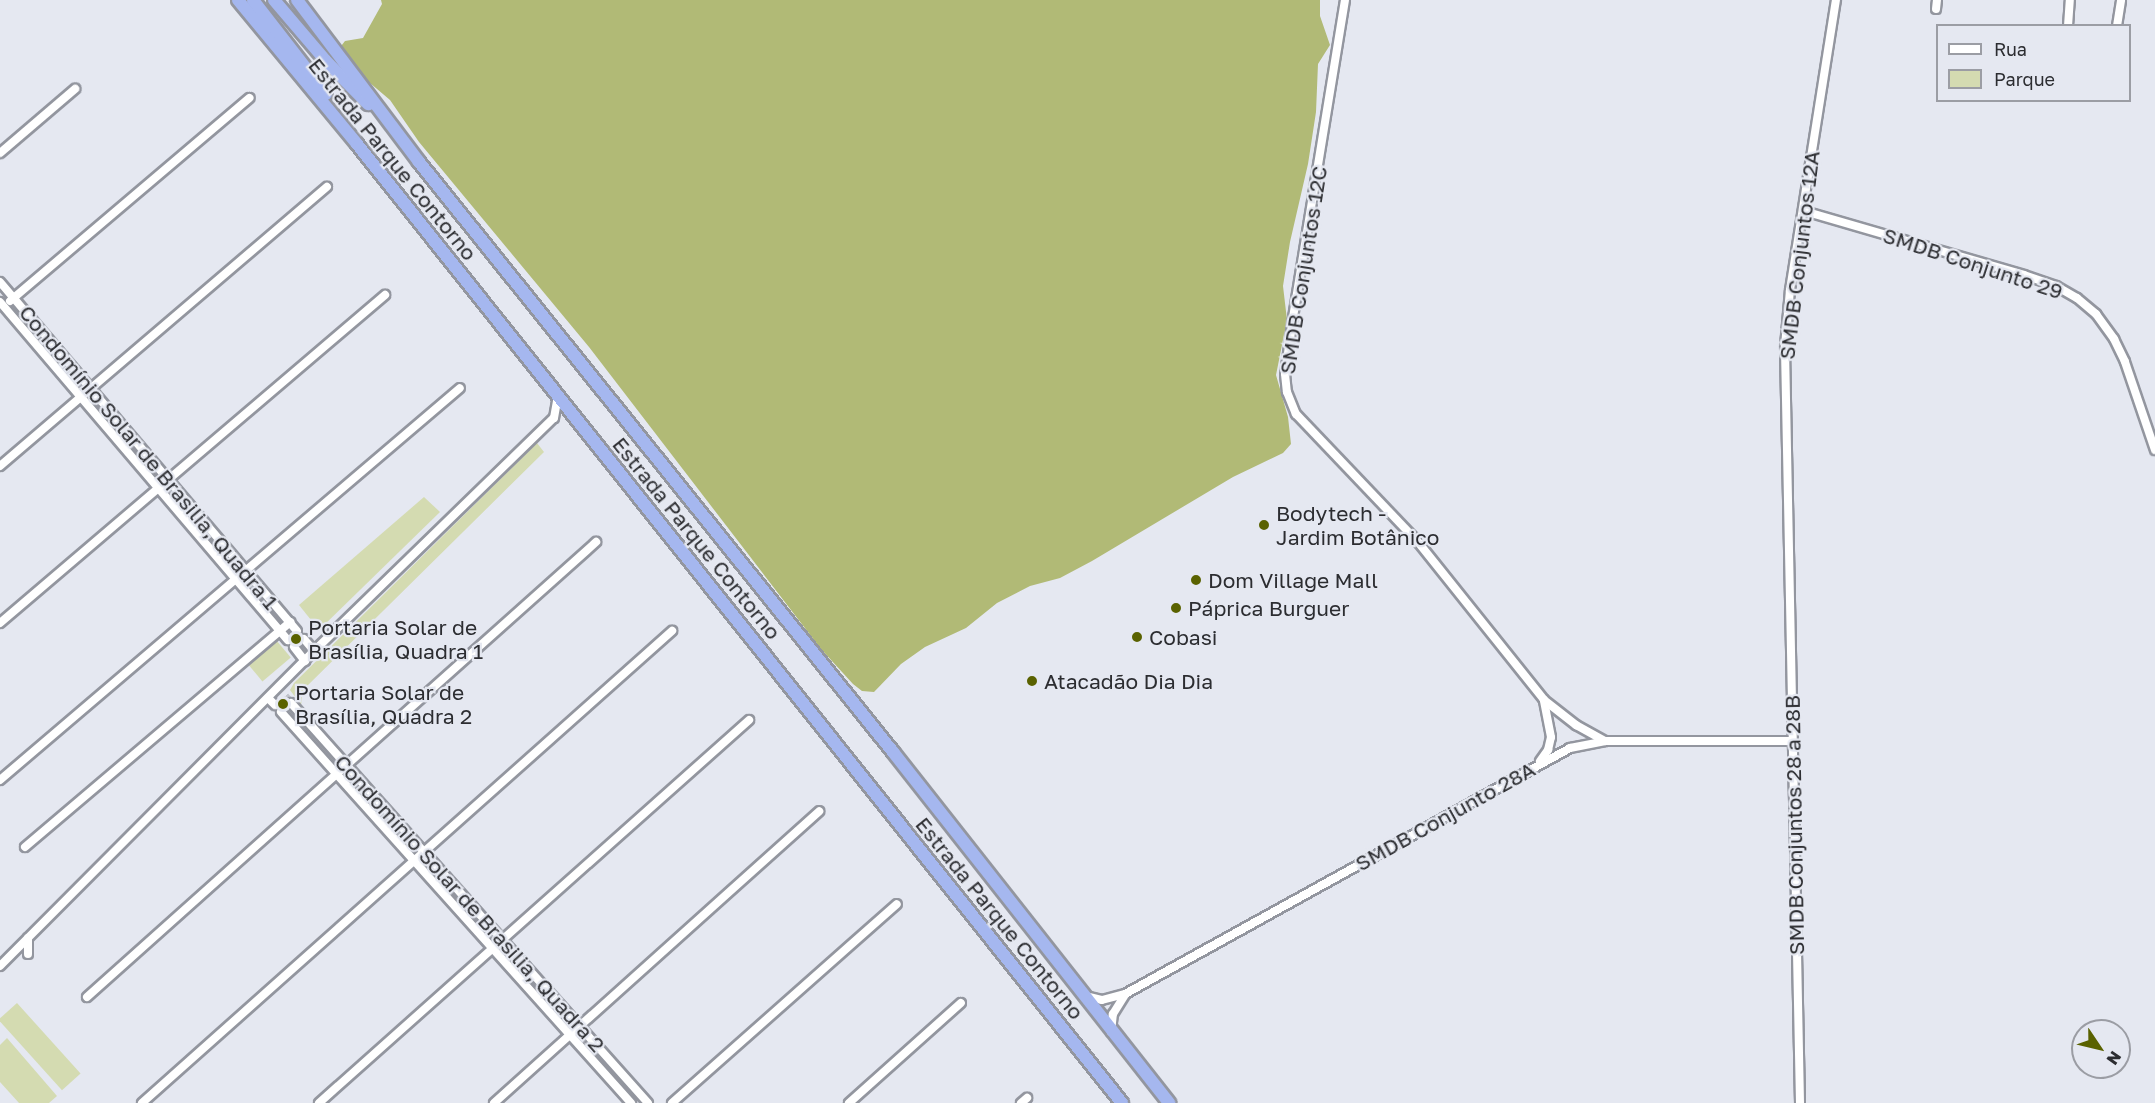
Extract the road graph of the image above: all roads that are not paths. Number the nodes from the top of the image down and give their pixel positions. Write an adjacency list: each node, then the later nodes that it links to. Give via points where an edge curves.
1 (238, 0): 15 (highway, Estrada Parque Contorno)
2 (253, 0): 15 (highway, via 332,103)
3 (297, 0): 13 (highway, Estrada Parque Contorno)
4 (1345, 0): 47 (street, SMDB Conjuntos 12C, via 1290,336 1287,392 1296,414 1418,542)
5 (1836, 0): 17 (street, SMDB Conjuntos 12A)
6 (2070, 0): 9 (street)
7 (2121, 0): 10 (street)
8 (276, 2): 13 (highway, via 325,60)
9 (2068, 24)
10 (2116, 24)
11 (75, 89): 14 (street)
12 (249, 98): 20 (street)
13 (397, 132): 67 (highway, Estrada Parque Contorno)
14 (0, 153)
15 (375, 167): 24 (highway, Estrada Parque Contorno)
16 (327, 187): 23 (street)
17 (1804, 211): 28 (street, SMDB Conjunto 29, via 2024,275 2078,298 2114,339); 33 (street, SMDB Conjuntos 12A, via 1785,346)
18 (0, 282): 20 (street, Condomínio Solar de Brasilia, Quadra 1)
19 (385, 295): 30 (street)
20 (13, 298): 21 (street); 23 (street, Condomínio Solar de Brasilia, Quadra 1)
21 (1, 306): 25 (street, Condomínio Solar de Brasilia, Quadra 1)
22 (460, 388): 34 (street)
23 (91, 389): 25 (street); 30 (street, Condomínio Solar de Brasilia, Quadra 1)
24 (558, 396): 26 (highway, Estrada Parque Contorno); 27 (street)
25 (81, 397): 29 (street); 31 (street, Condomínio Solar de Brasilia, Quadra 1)
26 (574, 416): 27 (street); 80 (highway, Estrada Parque Contorno)
27 (554, 418): 42 (street)
28 (2155, 450)
29 (0, 466)
30 (168, 480): 31 (street); 34 (street, Condomínio Solar de Brasilia, Quadra 1)
31 (158, 488): 35 (street, Condomínio Solar de Brasilia, Quadra 1); 36 (street)
32 (596, 542): 52 (street)
33 (1787, 547): 51 (street, SMDB Conjuntos 28 a 28B)
34 (246, 571): 35 (street); 37 (street, Condomínio Solar de Brasilia, Quadra 1)
35 (236, 579): 38 (street, Condomínio Solar de Brasilia, Quadra 1); 55 (street)
36 (0, 622)
37 (290, 622): 38 (street); 39 (street, Condomínio Solar de Brasilia, Quadra 1)
38 (280, 630): 41 (street, Condomínio Solar de Brasilia, Quadra 1); 57 (street)
39 (297, 631)
40 (672, 631): 58 (street)
41 (288, 640)
42 (314, 651): 43 (street); 43 (street, via 304,639 295,648)
43 (305, 661): 44 (street)
44 (278, 688): 45 (street); 46 (street)
45 (285, 696)
46 (268, 698): 48 (street); 61 (street)
47 (1544, 700): 50 (street, SMDB Conjuntos 12C); 53 (street, SMDB Conjuntos 12C, via 1551,738 1548,750)
48 (275, 705)
49 (749, 720): 62 (street)
50 (1605, 741): 51 (street, SMDB Conjunto 28A); 53 (street, SMDB Conjunto 28A, via 1570,748)
51 (1792, 741): 82 (street, SMDB Conjuntos 28 a 28B)
52 (347, 765): 54 (street); 54 (street, Condomínio Solar de Brasilia, Quadra 2, via 294,706 284,715); 58 (street, Condomínio Solar de Brasilia, Quadra 2)
53 (1536, 765): 66 (street, SMDB Conjunto 28A)
54 (337, 774): 59 (street, Condomínio Solar de Brasilia, Quadra 2); 68 (street)
55 (0, 780)
56 (819, 811): 70 (street)
57 (25, 847)
58 (424, 852): 59 (street); 62 (street, Condomínio Solar de Brasilia, Quadra 2)
59 (414, 861): 63 (street, Condomínio Solar de Brasilia, Quadra 2); 73 (street)
60 (897, 904): 78 (street)
61 (28, 938): 64 (street); 65 (street)
62 (501, 939): 63 (street); 70 (street, Condomínio Solar de Brasilia, Quadra 2)
63 (492, 947): 72 (street, Condomínio Solar de Brasilia, Quadra 2); 74 (street)
64 (28, 954)
65 (0, 966)
66 (1125, 994): 67 (street, via 1102,1000); 71 (street, via 1113,1014)
67 (1084, 996): 71 (highway, Estrada Parque Contorno)
68 (87, 997)
69 (961, 1004): 79 (street)
70 (579, 1026): 72 (street); 77 (street, Condomínio Solar de Brasilia, Quadra 2)
71 (1111, 1032): 81 (highway, Estrada Parque Contorno)
72 (570, 1035): 75 (street); 76 (street, Condomínio Solar de Brasilia, Quadra 2)
73 (142, 1103)
74 (319, 1103)
75 (494, 1103)
76 (631, 1103)
77 (648, 1103)
78 (672, 1103)
79 (849, 1103)
80 (1122, 1103)
81 (1169, 1103)
82 (1800, 1103)

